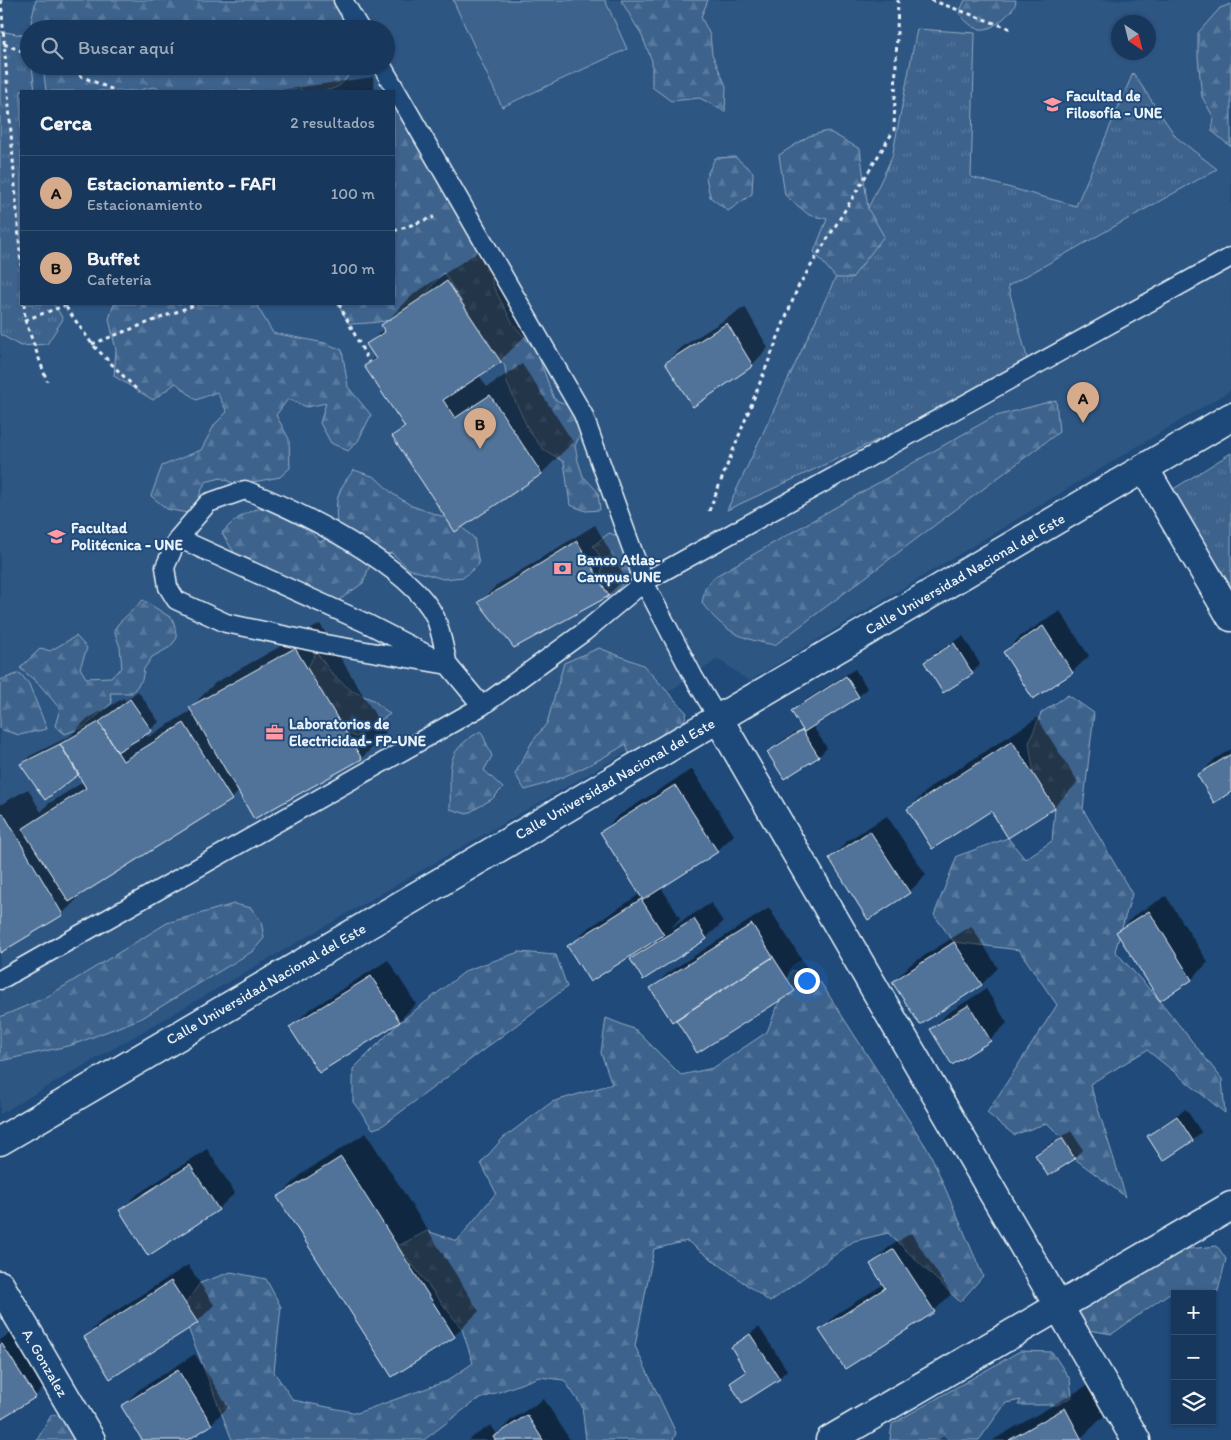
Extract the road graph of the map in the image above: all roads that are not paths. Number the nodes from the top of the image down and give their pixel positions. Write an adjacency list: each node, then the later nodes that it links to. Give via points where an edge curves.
1 (343, 0): 2 (lane)
2 (355, 20)
3 (387, 75): 8 (lane, via 583,414)
4 (1231, 257): 8 (lane)
5 (1231, 417): 6 (street, Calle Universidad Nacional del Este)
6 (1144, 468): 9 (street); 12 (street, Calle Universidad Nacional del Este)
7 (178, 538): 10 (lane, via 368,624); 10 (lane, via 165,567 168,587 176,600 226,623); 10 (lane, via 208,503 245,490 284,505 383,562 420,595 435,617)
8 (644, 582): 11 (lane, via 584,632); 12 (lane, via 692,676)
9 (1231, 617)
10 (448, 665): 11 (lane)
11 (482, 706): 13 (lane)
12 (718, 718): 14 (street, Calle Universidad Nacional del Este); 17 (street)
13 (0, 980)
14 (0, 1141)
15 (1231, 1206): 17 (street)
16 (0, 1286): 18 (street, A. Gonzalez)
17 (1058, 1306): 19 (street); 20 (street)
18 (91, 1440)
19 (830, 1440)
20 (1136, 1440)

